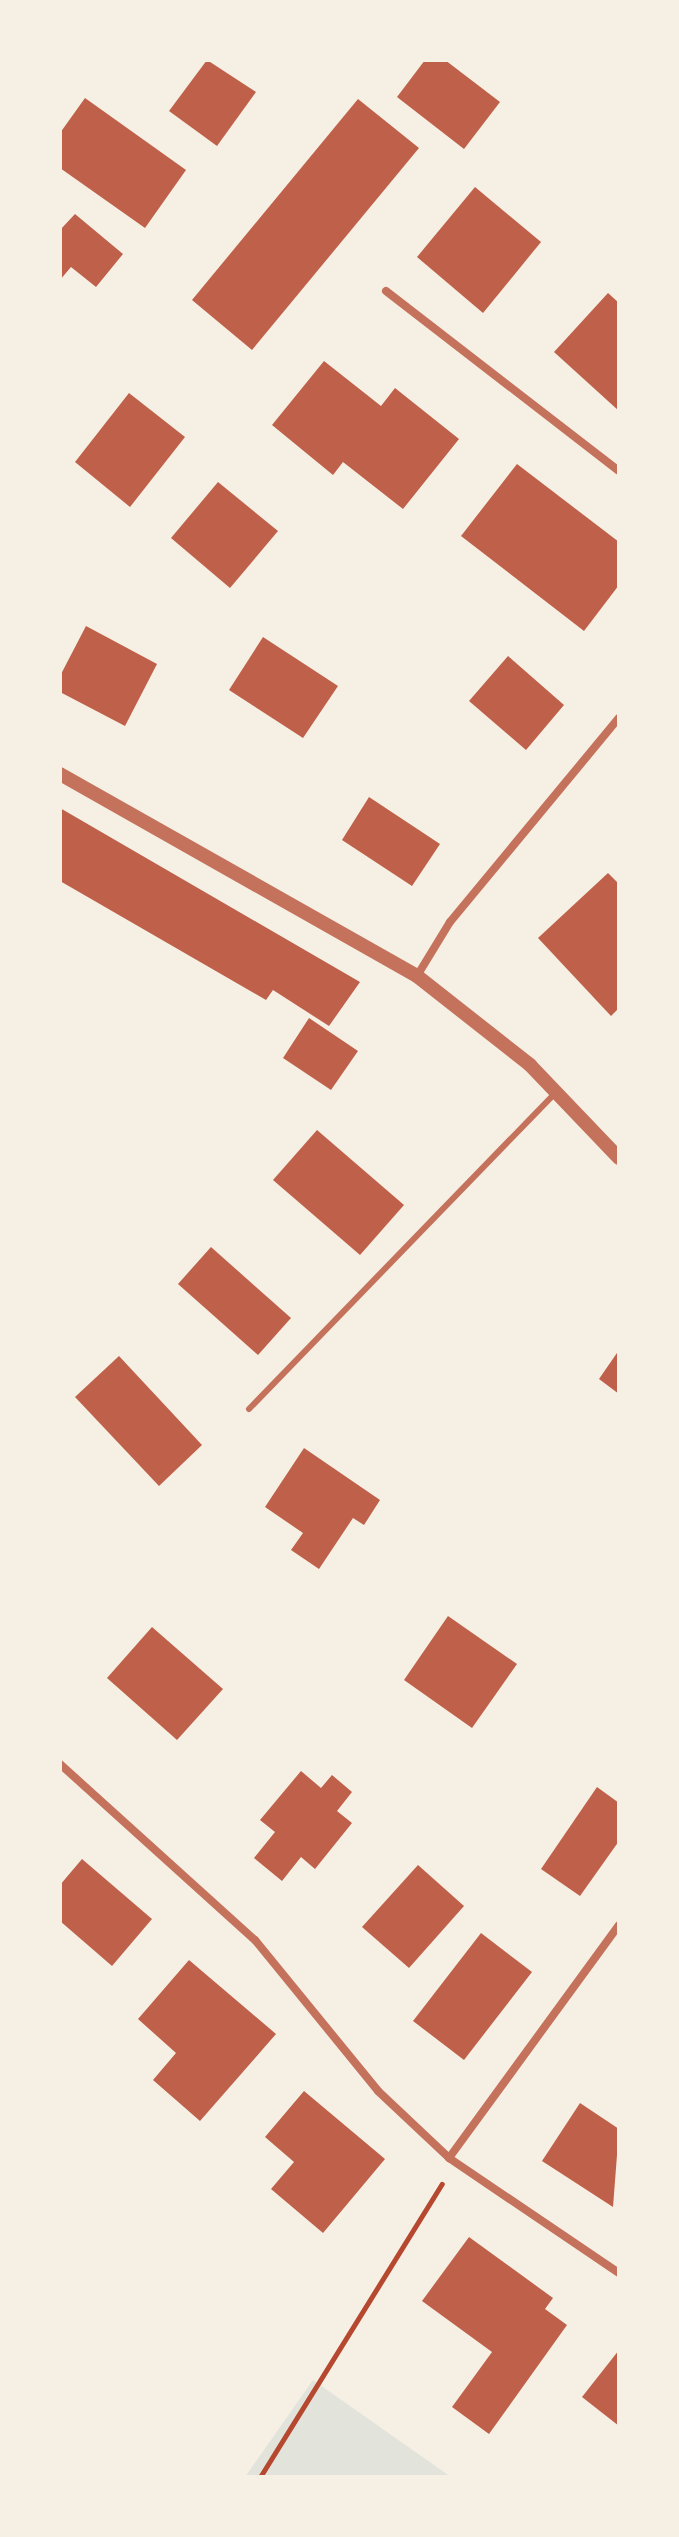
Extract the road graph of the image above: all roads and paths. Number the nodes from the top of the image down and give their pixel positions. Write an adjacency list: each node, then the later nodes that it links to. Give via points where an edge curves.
1 (386, 291): 2 (street)
2 (619, 471)
3 (619, 718): 5 (street, via 450,922)
4 (60, 774): 5 (street)
5 (417, 976): 6 (street)
6 (556, 1092): 7 (street); 8 (lane)
7 (619, 1158)
8 (249, 1409)
9 (60, 1764): 11 (street, via 255,1940 378,2091)
10 (619, 1925): 11 (street)
11 (452, 2160): 12 (street); 13 (path)
12 (619, 2273)
13 (260, 2477)

